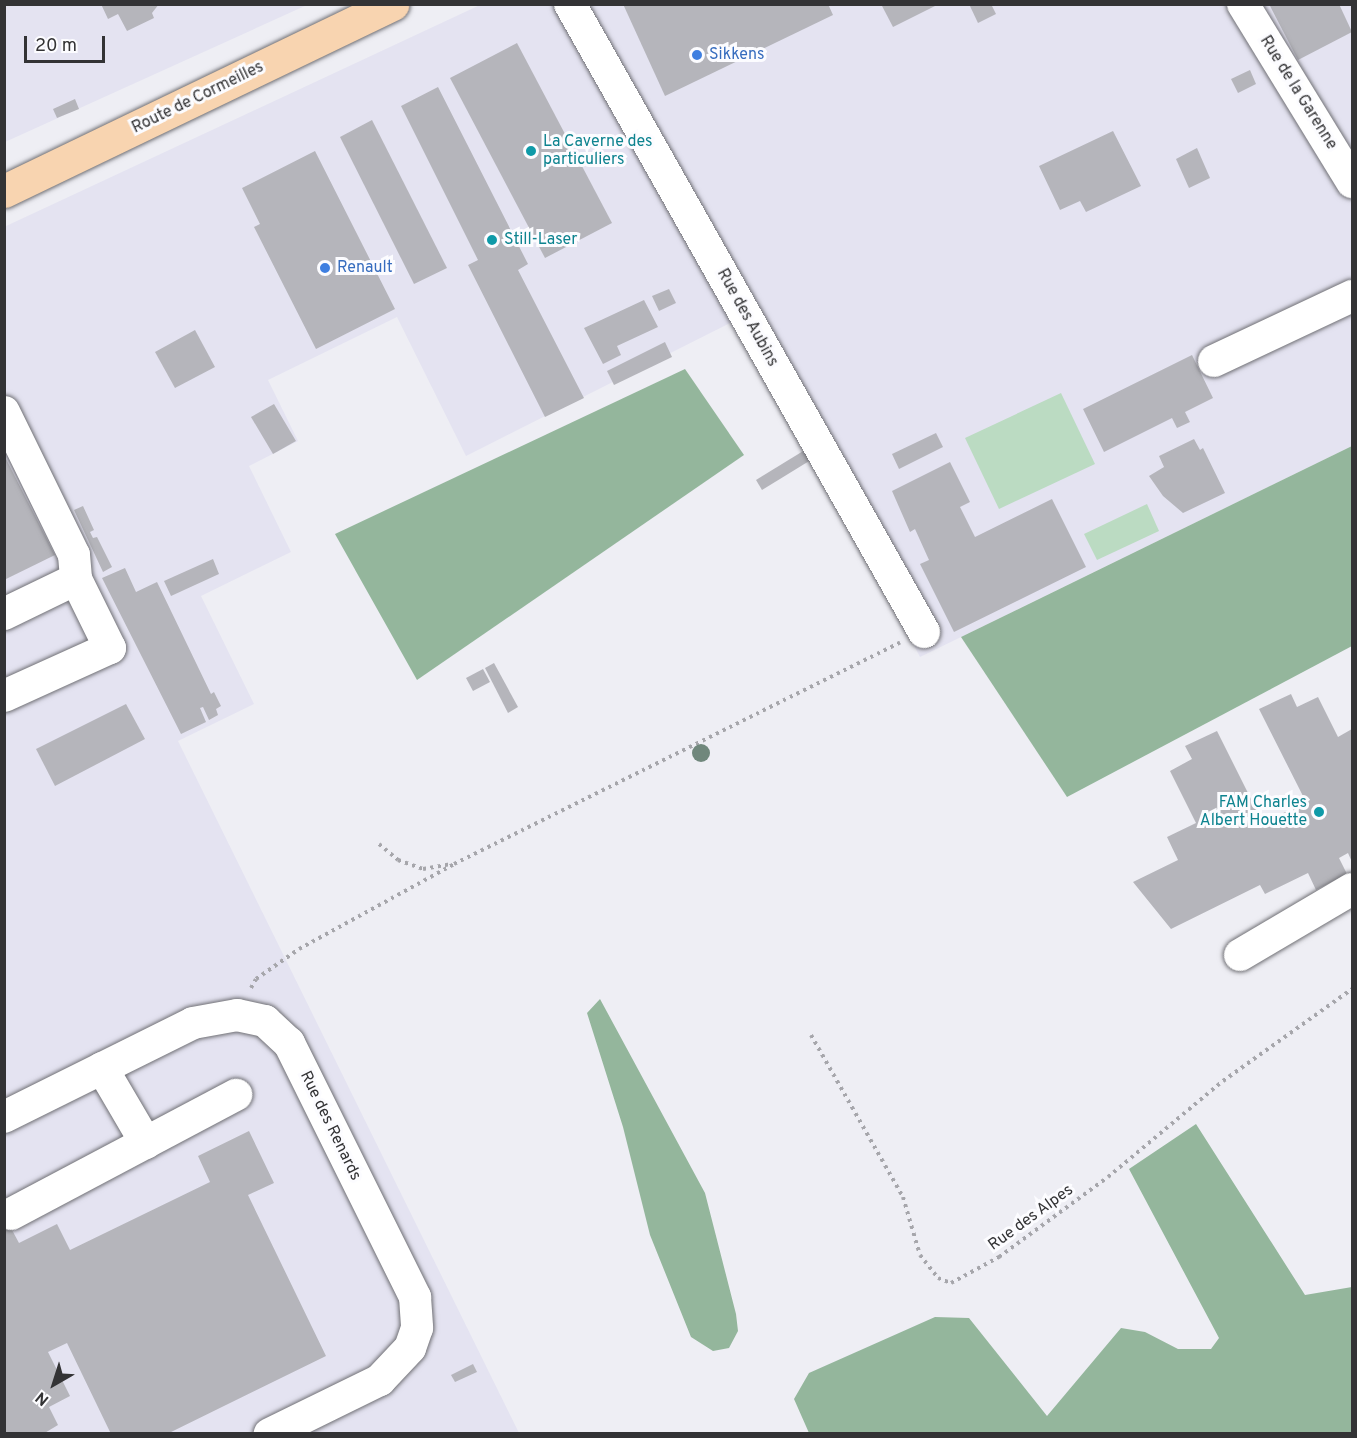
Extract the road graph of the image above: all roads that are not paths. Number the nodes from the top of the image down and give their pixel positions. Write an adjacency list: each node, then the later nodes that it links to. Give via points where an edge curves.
1 (392, 4): 5 (main road, Route de Cormeilles)
2 (570, 4): 11 (street, Rue des Aubins)
3 (1243, 4): 4 (street, Rue de la Garenne)
4 (1353, 182)
5 (4, 191)
6 (1353, 296): 7 (street)
7 (1214, 360)
8 (4, 412): 9 (street, via 74,555)
9 (76, 579): 10 (street); 12 (street, via 110,648)
10 (4, 614)
11 (924, 632)
12 (4, 696)
13 (1353, 889): 14 (street)
14 (1240, 955)
15 (102, 1068): 17 (street, Rue des Renards); 18 (street); 20 (street, Rue des Renards, via 193,1023 237,1015 265,1021 289,1043 414,1297 417,1328 410,1348 380,1380)
16 (236, 1095): 18 (street)
17 (4, 1117)
18 (146, 1143): 19 (street)
19 (11, 1214)
20 (325, 1422): 21 (street, Rue des Renards)
21 (270, 1434)

